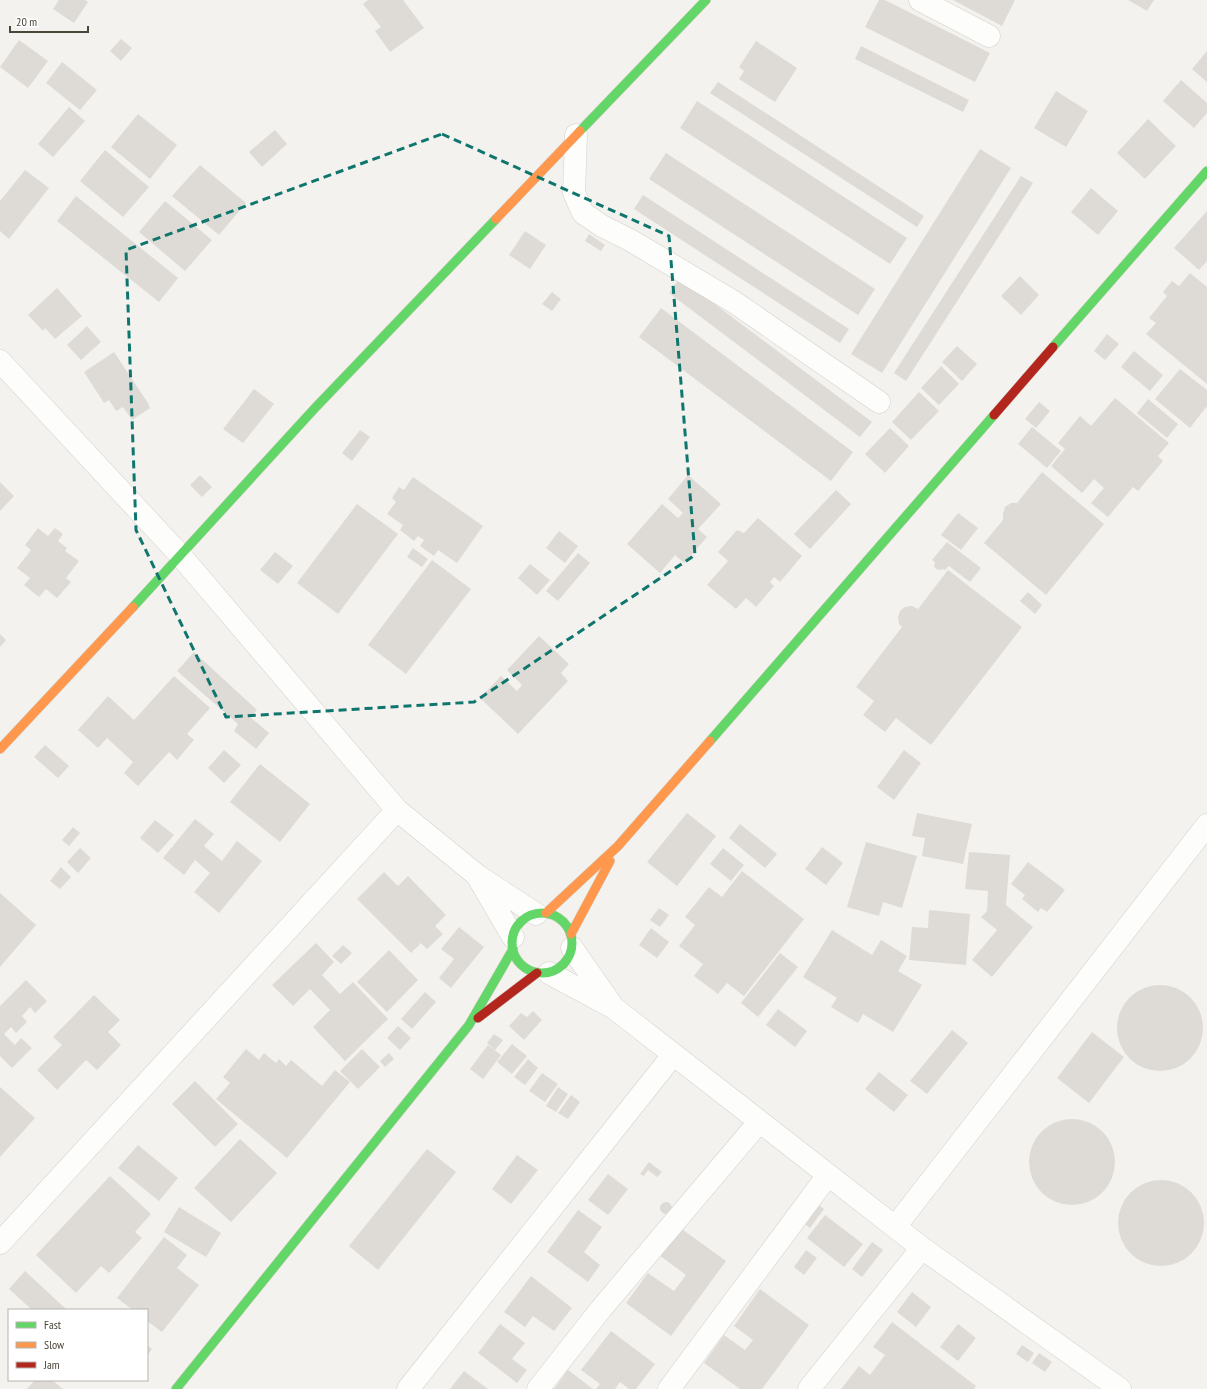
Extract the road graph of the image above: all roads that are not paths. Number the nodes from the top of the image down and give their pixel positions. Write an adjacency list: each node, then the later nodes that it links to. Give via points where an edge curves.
1 (706, 0): 4 (street)
2 (920, 0): 3 (street)
3 (989, 36)
4 (576, 135): 7 (street, via 574,193 583,212 602,226 734,302); 8 (street, via 315,408)
5 (1207, 171): 12 (street)
6 (0, 361): 8 (street)
7 (879, 402)
8 (181, 556): 9 (street); 10 (street)
9 (0, 749)
10 (397, 810): 13 (street); 24 (street)
11 (1207, 825): 23 (street)
12 (618, 846): 14 (street); 15 (street)
13 (478, 876): 14 (street); 16 (street)
14 (541, 914): 15 (street, via 557,917 566,924); 16 (street, via 525,919 517,927)
15 (572, 941): 17 (street, via 568,959 560,968); 18 (street)
16 (513, 943): 17 (street, via 516,958 521,965); 19 (street)
17 (543, 973): 18 (street); 19 (street)
18 (614, 1008): 20 (street)
19 (469, 1025): 26 (street)
20 (673, 1055): 21 (street); 27 (street)
21 (759, 1122): 22 (street); 28 (street, via 601,1309)
22 (828, 1175): 23 (street); 29 (street)
23 (895, 1227): 25 (street)
24 (0, 1243)
25 (922, 1248): 30 (street); 31 (street)
26 (176, 1389)
27 (408, 1389)
28 (538, 1389)
29 (669, 1389)
30 (809, 1389)
31 (1120, 1389)

